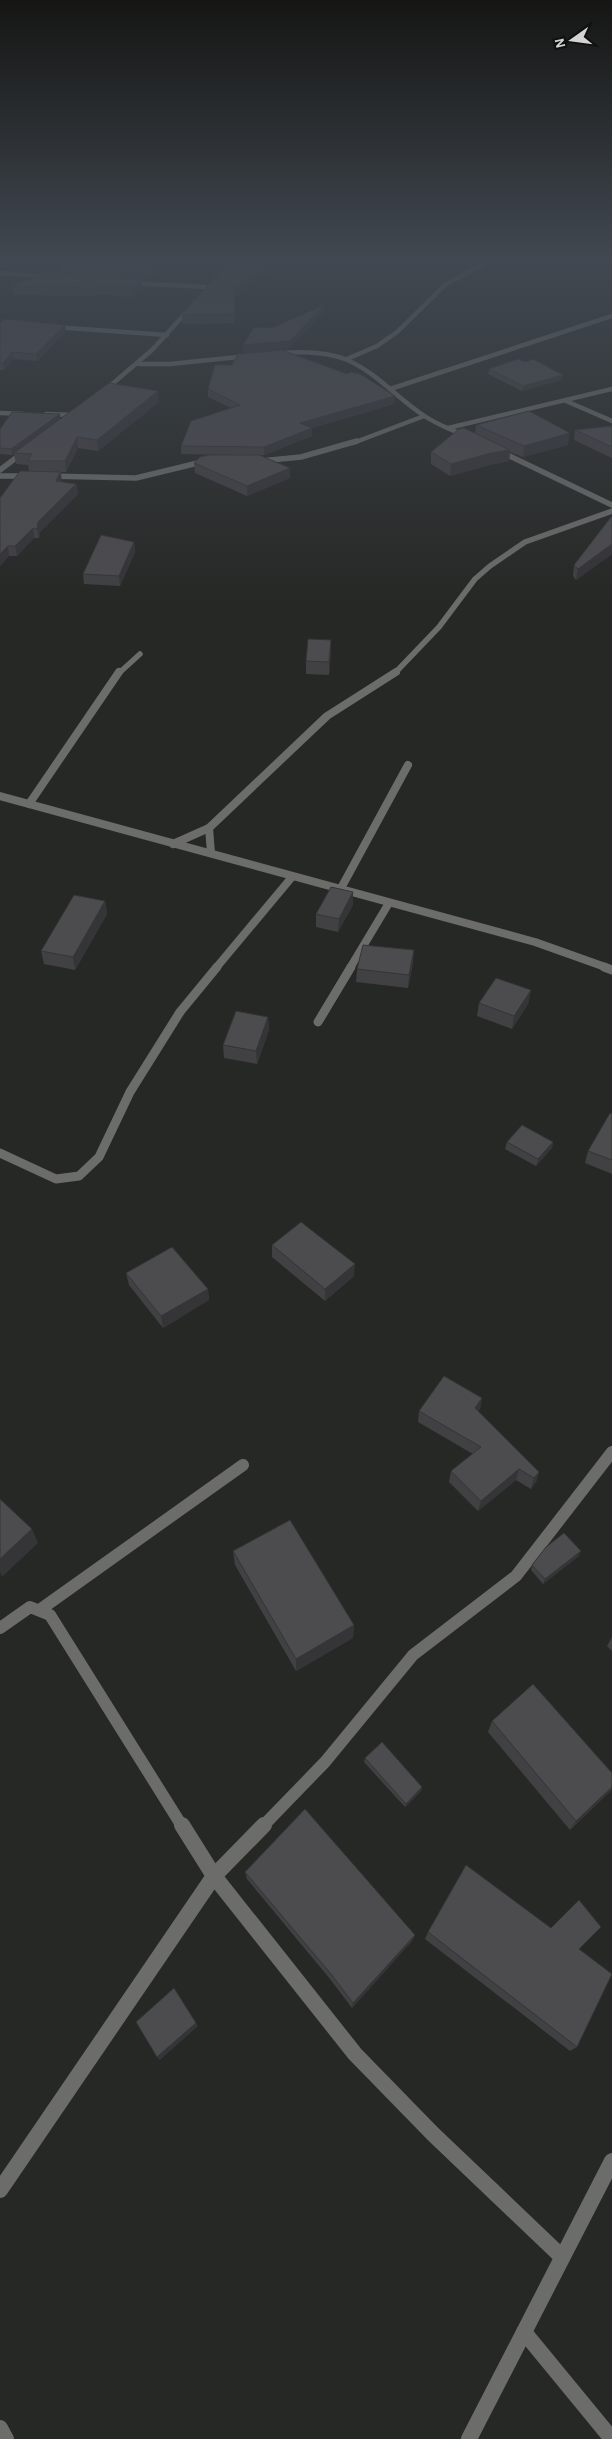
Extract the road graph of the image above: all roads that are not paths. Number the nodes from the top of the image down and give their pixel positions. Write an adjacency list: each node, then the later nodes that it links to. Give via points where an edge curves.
1 (125, 375): 6 (street)
2 (370, 375): 4 (street)
3 (433, 375): 4 (street)
4 (390, 389): 13 (street)
5 (612, 389): 7 (street)
6 (101, 394)
7 (566, 401): 15 (street); 16 (street)
8 (80, 410): 12 (street)
9 (0, 413): 10 (street)
10 (27, 414)
11 (36, 414): 12 (street)
12 (73, 415): 14 (street)
13 (424, 416): 16 (street); 21 (street, via 318,453 291,460)
14 (66, 420)
15 (612, 421)
16 (448, 428): 17 (street)
17 (475, 440)
18 (29, 448): 22 (street)
19 (493, 448): 24 (street)
20 (210, 460): 23 (street, via 136,478)
21 (258, 461)
22 (0, 470)
23 (0, 476)
24 (612, 505)
25 (612, 511): 30 (street, via 525,542 490,566 475,579 400,670 326,716)
26 (140, 654): 29 (street, via 115,676)
27 (408, 764): 34 (street)
28 (0, 796): 29 (street)
29 (28, 804): 31 (street)
30 (209, 828): 31 (street); 32 (street)
31 (172, 844): 32 (street)
32 (211, 853): 33 (street)
33 (292, 877): 34 (street); 38 (street, via 180,1012 130,1092 99,1157 80,1176 56,1179)
34 (340, 890): 35 (street)
35 (389, 903): 36 (street, via 535,942); 37 (street)
36 (612, 970)
37 (318, 1022)
38 (0, 1153)
39 (612, 1452): 43 (street, via 516,1576 413,1654 325,1762)
40 (243, 1465): 41 (street)
41 (40, 1610): 42 (street, via 30,1607); 43 (street, via 50,1615)
42 (0, 1628)
43 (214, 1876): 45 (street); 46 (street, via 355,2054 433,2134)
44 (612, 2161): 46 (street)
45 (0, 2190)
46 (562, 2257): 47 (street)
47 (524, 2332): 50 (street); 51 (street)
48 (0, 2428): 49 (street)
49 (6, 2439)
50 (469, 2439)
51 (612, 2439)

